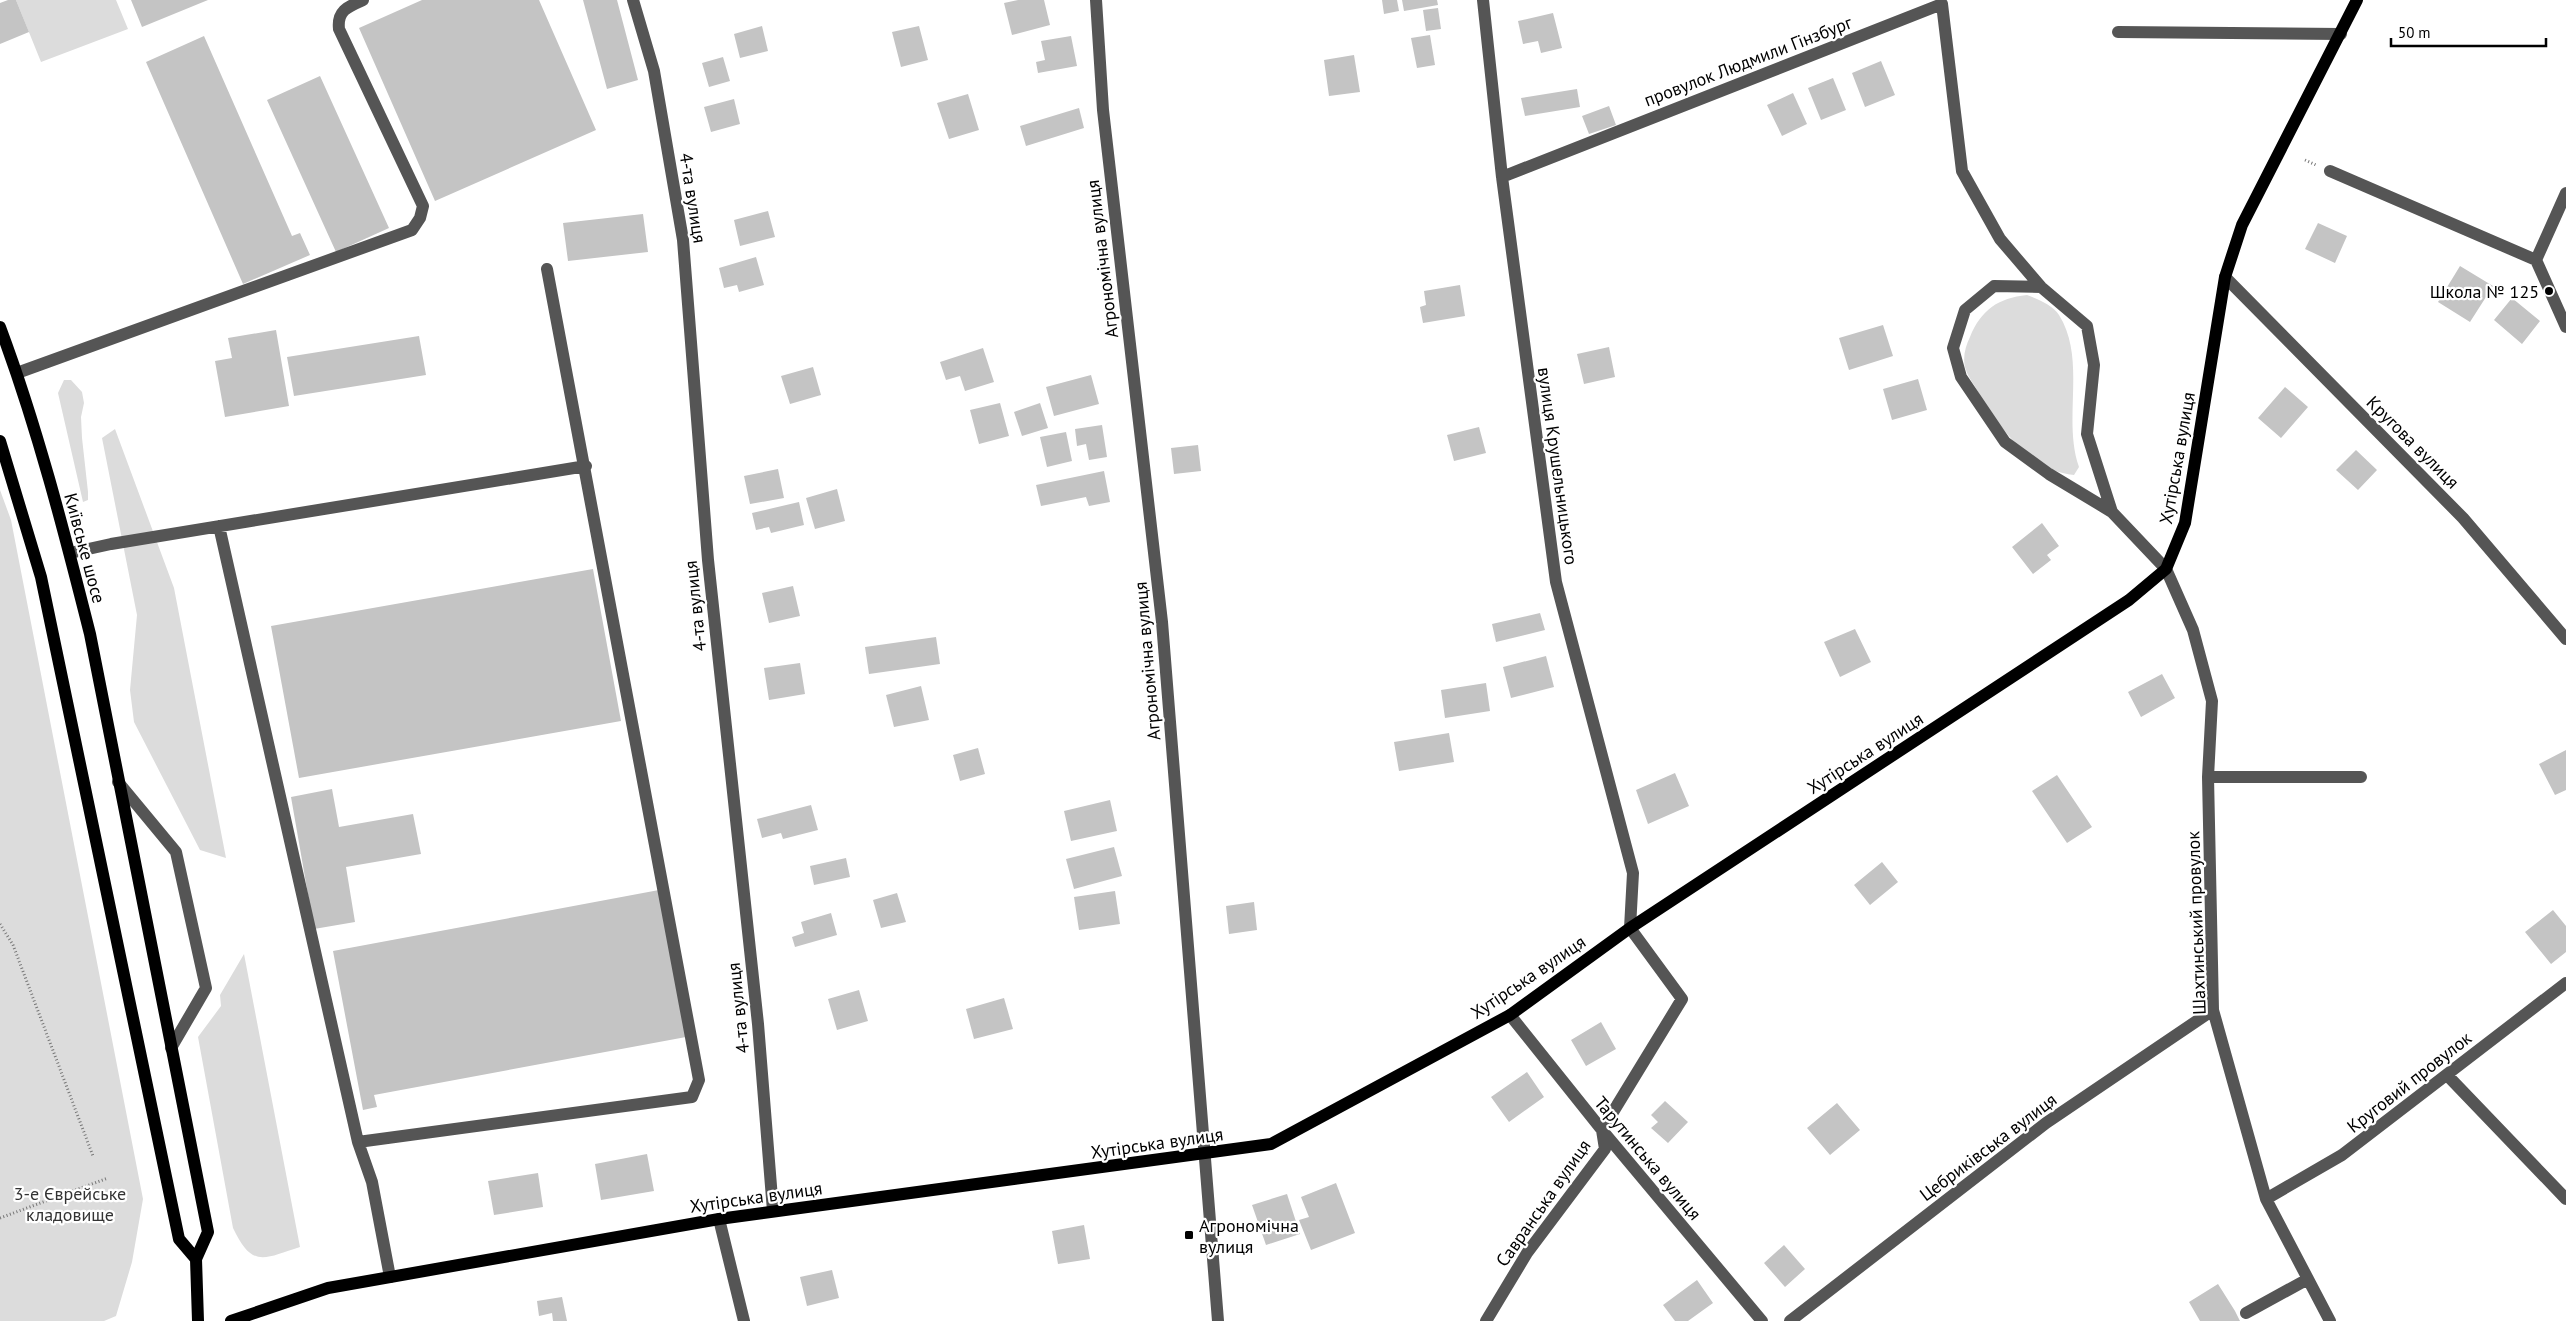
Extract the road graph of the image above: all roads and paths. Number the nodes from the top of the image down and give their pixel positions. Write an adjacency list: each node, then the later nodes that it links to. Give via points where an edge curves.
1 (363, 0): 17 (street, via 344,8 338,18 338,29 423,206 412,230)
2 (633, 0): 42 (street, 4-та вулиця, via 654,71 683,240 708,560 758,1024)
3 (1096, 0): 37 (street, Агрономічна вулиця, via 1103,110 1162,622)
4 (1483, 0): 9 (street, вулиця Крушельницького)
5 (2357, 0): 7 (main road, Хутірська вулиця)
6 (2118, 32): 7 (street)
7 (2342, 34): 13 (main road, Хутірська вулиця, via 2242,225)
8 (2330, 171): 11 (street)
9 (1502, 177): 14 (street, провулок Людмили Гінзбург, via 1942,4 1962,171 2000,239); 29 (street, вулиця Крушельницького, via 1556,582 1633,873)
10 (2566, 193): 11 (street)
11 (2536, 260): 16 (street)
12 (547, 270): 19 (street)
13 (2226, 277): 23 (main road, Хутірська вулиця, via 2185,523); 24 (street, Кругова вулиця, via 2463,518)
14 (2041, 287): 20 (street, провулок Людмили Гінзбург, via 2087,326 2094,365 2087,434); 20 (street, via 1994,286 1965,310 1953,348 1960,377 2005,442 2049,474)
15 (0, 327): 17 (main road, Київське шосе)
16 (2566, 327)
17 (17, 373): 22 (main road, Київське шосе)
18 (0, 441): 45 (main road, via 41,577 179,1239)
19 (586, 466): 21 (street); 36 (street, via 699,1080 692,1097)
20 (2112, 512): 23 (street, провулок Людмили Гінзбург)
21 (219, 526): 22 (street); 36 (street)
22 (70, 553): 27 (main road, Київське шосе, via 90,634)
23 (2166, 569): 25 (street, Шахтинський провулок, via 2193,630 2212,701); 29 (main road, Хутірська вулиця, via 2130,600)
24 (2566, 639)
25 (2208, 777): 26 (street); 31 (street, Шахтинський провулок)
26 (2361, 777)
27 (118, 782): 33 (main road, Київське шосе); 33 (street, via 176,852 206,988)
28 (0, 924): 38 (path, via 13,945)
29 (1630, 928): 32 (main road, Хутірська вулиця); 35 (street, Савранська вулиця, via 1682,999)
30 (2566, 983): 34 (street, Круговий провулок)
31 (2213, 1010): 40 (street, Шахтинський провулок); 55 (street, Цебриківська вулиця, via 2046,1123)
32 (1510, 1015): 35 (street, Тарутинська вулиця); 37 (main road, Хутірська вулиця, via 1271,1144)
33 (171, 1048): 45 (main road, Київське шосе, via 208,1232)
34 (2447, 1075): 40 (street, Круговий провулок, via 2342,1155); 41 (street)
35 (1602, 1130): 53 (street, Савранська вулиця, via 1605,1149 1527,1253); 54 (street, Тарутинська вулиця)
36 (358, 1142): 46 (street, via 372,1182)
37 (1206, 1155): 42 (main road, Хутірська вулиця); 52 (street, Агрономічна вулиця)
38 (93, 1156)
39 (108, 1178): 43 (path)
40 (2266, 1198): 47 (street, Шахтинський провулок)
41 (2566, 1200)
42 (774, 1211): 44 (main road, Хутірська вулиця)
43 (0, 1218)
44 (719, 1219): 46 (main road, Хутірська вулиця); 51 (street)
45 (196, 1259): 49 (main road)
46 (390, 1277): 50 (main road, Хутірська вулиця, via 328,1288)
47 (2308, 1279): 48 (street); 56 (street, Шахтинський провулок)
48 (2246, 1313)
49 (198, 1321)
50 (231, 1321)
51 (744, 1321)
52 (1218, 1321)
53 (1486, 1321)
54 (1762, 1321)
55 (1790, 1321)
56 (2330, 1321)

